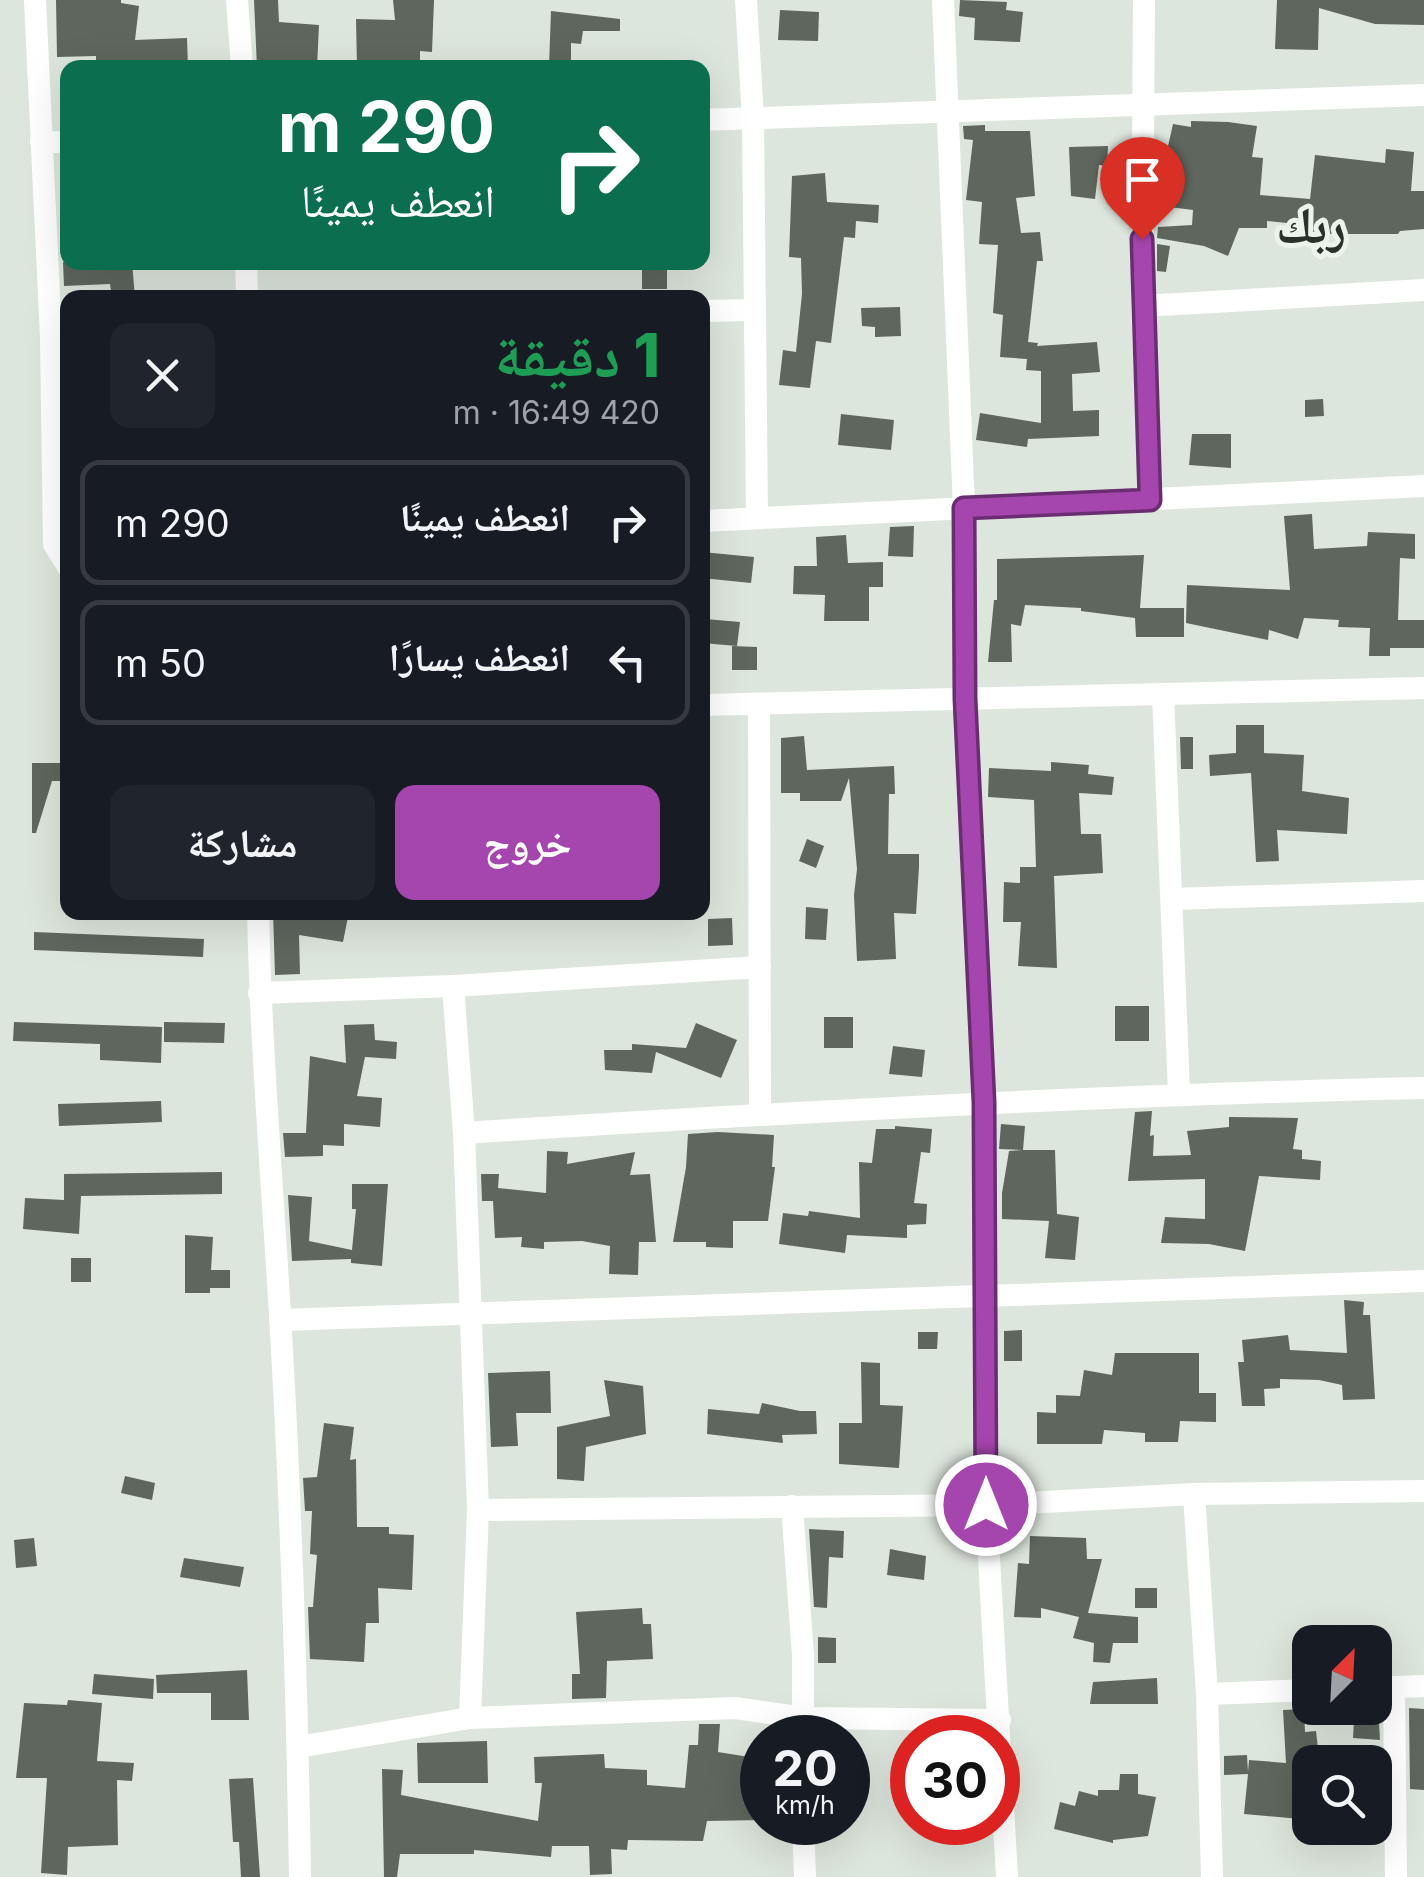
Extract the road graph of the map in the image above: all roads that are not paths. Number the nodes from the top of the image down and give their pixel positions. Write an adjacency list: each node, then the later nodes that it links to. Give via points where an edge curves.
1 (35, 0): 12 (street)
2 (237, 0): 6 (street)
3 (746, 0): 10 (street)
4 (943, 0): 9 (street)
5 (1144, 0): 8 (street)
6 (241, 60)
7 (1424, 95): 8 (street)
8 (1142, 105): 9 (street); 15 (street)
9 (946, 112): 10 (street); 21 (street)
10 (754, 118): 11 (street); 16 (street)
11 (710, 120)
12 (42, 142): 13 (street); 18 (street)
13 (60, 142)
14 (1424, 290): 15 (street)
15 (1142, 306): 20 (street)
16 (754, 310): 17 (street); 22 (street)
17 (710, 311)
18 (59, 337): 24 (street, via 54,544)
19 (1424, 486): 20 (street)
20 (1150, 500): 21 (street)
21 (964, 508): 22 (street); 27 (street)
22 (757, 518): 23 (street)
23 (710, 521)
24 (60, 554)
25 (1424, 688): 26 (street)
26 (1163, 694): 27 (street); 31 (street)
27 (965, 699): 28 (street); 38 (street)
28 (759, 704): 29 (street); 33 (street)
29 (710, 705)
30 (1424, 892): 31 (street)
31 (1172, 899): 37 (street)
32 (258, 920): 35 (street)
33 (760, 968): 34 (street); 39 (street)
34 (454, 986): 35 (street); 40 (street)
35 (260, 993): 44 (street)
36 (1424, 1088): 37 (street)
37 (1179, 1093): 38 (street)
38 (984, 1102): 39 (street); 42 (street)
39 (760, 1113): 40 (street)
40 (464, 1133): 43 (street)
41 (1424, 1280): 42 (street)
42 (986, 1295): 43 (street); 47 (street)
43 (472, 1313): 44 (street); 49 (street)
44 (280, 1320): 59 (street)
45 (1424, 1491): 46 (street)
46 (1194, 1494): 47 (street); 53 (street)
47 (986, 1505): 48 (street); 56 (street)
48 (792, 1506): 49 (street); 55 (street)
49 (478, 1510): 57 (street)
50 (1424, 1686): 51 (street)
51 (1392, 1687)
52 (1292, 1691): 53 (street)
53 (1207, 1694): 65 (street)
54 (759, 1715): 57 (street, via 735,1708)
55 (804, 1715)
56 (1000, 1715)
57 (470, 1718): 59 (street)
58 (1386, 1725): 66 (street)
59 (298, 1747): 62 (street)
60 (803, 1845): 63 (street)
61 (1006, 1845): 64 (street)
62 (300, 1877)
63 (804, 1877)
64 (1007, 1877)
65 (1212, 1877)
66 (1396, 1877)

